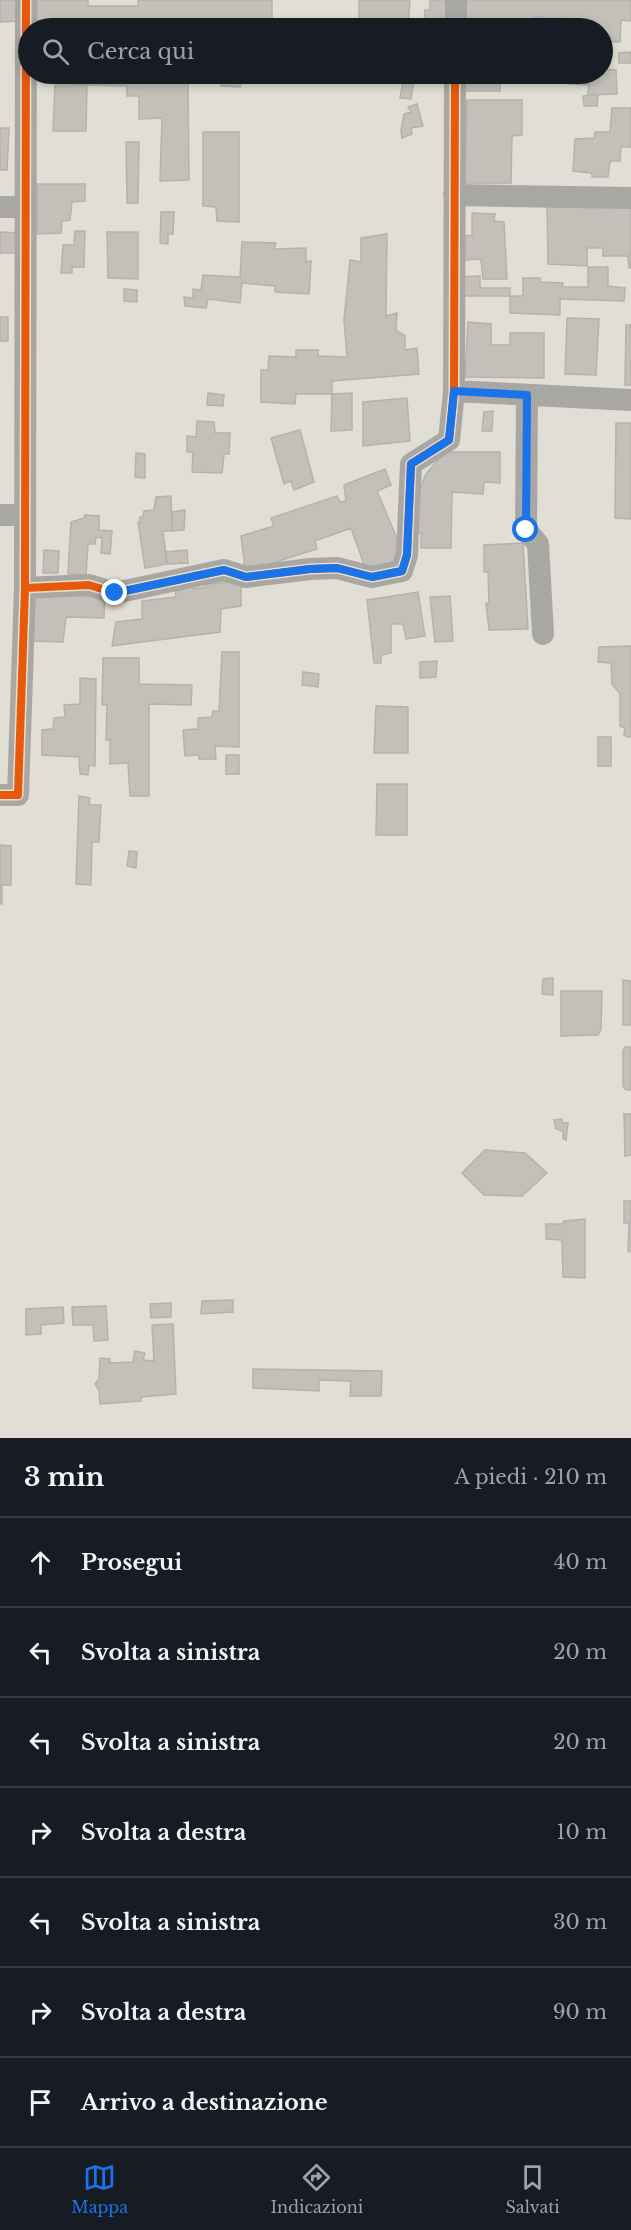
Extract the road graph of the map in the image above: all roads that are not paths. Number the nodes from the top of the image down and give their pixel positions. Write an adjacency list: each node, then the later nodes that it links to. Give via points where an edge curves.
1 (26, 0): 3 (street)
2 (456, 0): 4 (street)
3 (26, 18)
4 (456, 18)
5 (26, 84): 10 (street)
6 (455, 84): 7 (street)
7 (454, 195): 8 (street); 11 (street)
8 (631, 198)
9 (0, 207): 10 (street)
10 (26, 207): 15 (street)
11 (454, 391): 12 (street); 16 (street, via 449,440 411,464 407,555 402,571 372,577 337,568 310,569 246,577 224,570 115,593 89,585)
12 (527, 395): 13 (street); 17 (street, via 526,530 538,544)
13 (631, 400)
14 (0, 515): 15 (street)
15 (25, 515): 16 (street)
16 (25, 588): 18 (street, via 18,795)
17 (543, 634)
18 (0, 795)

